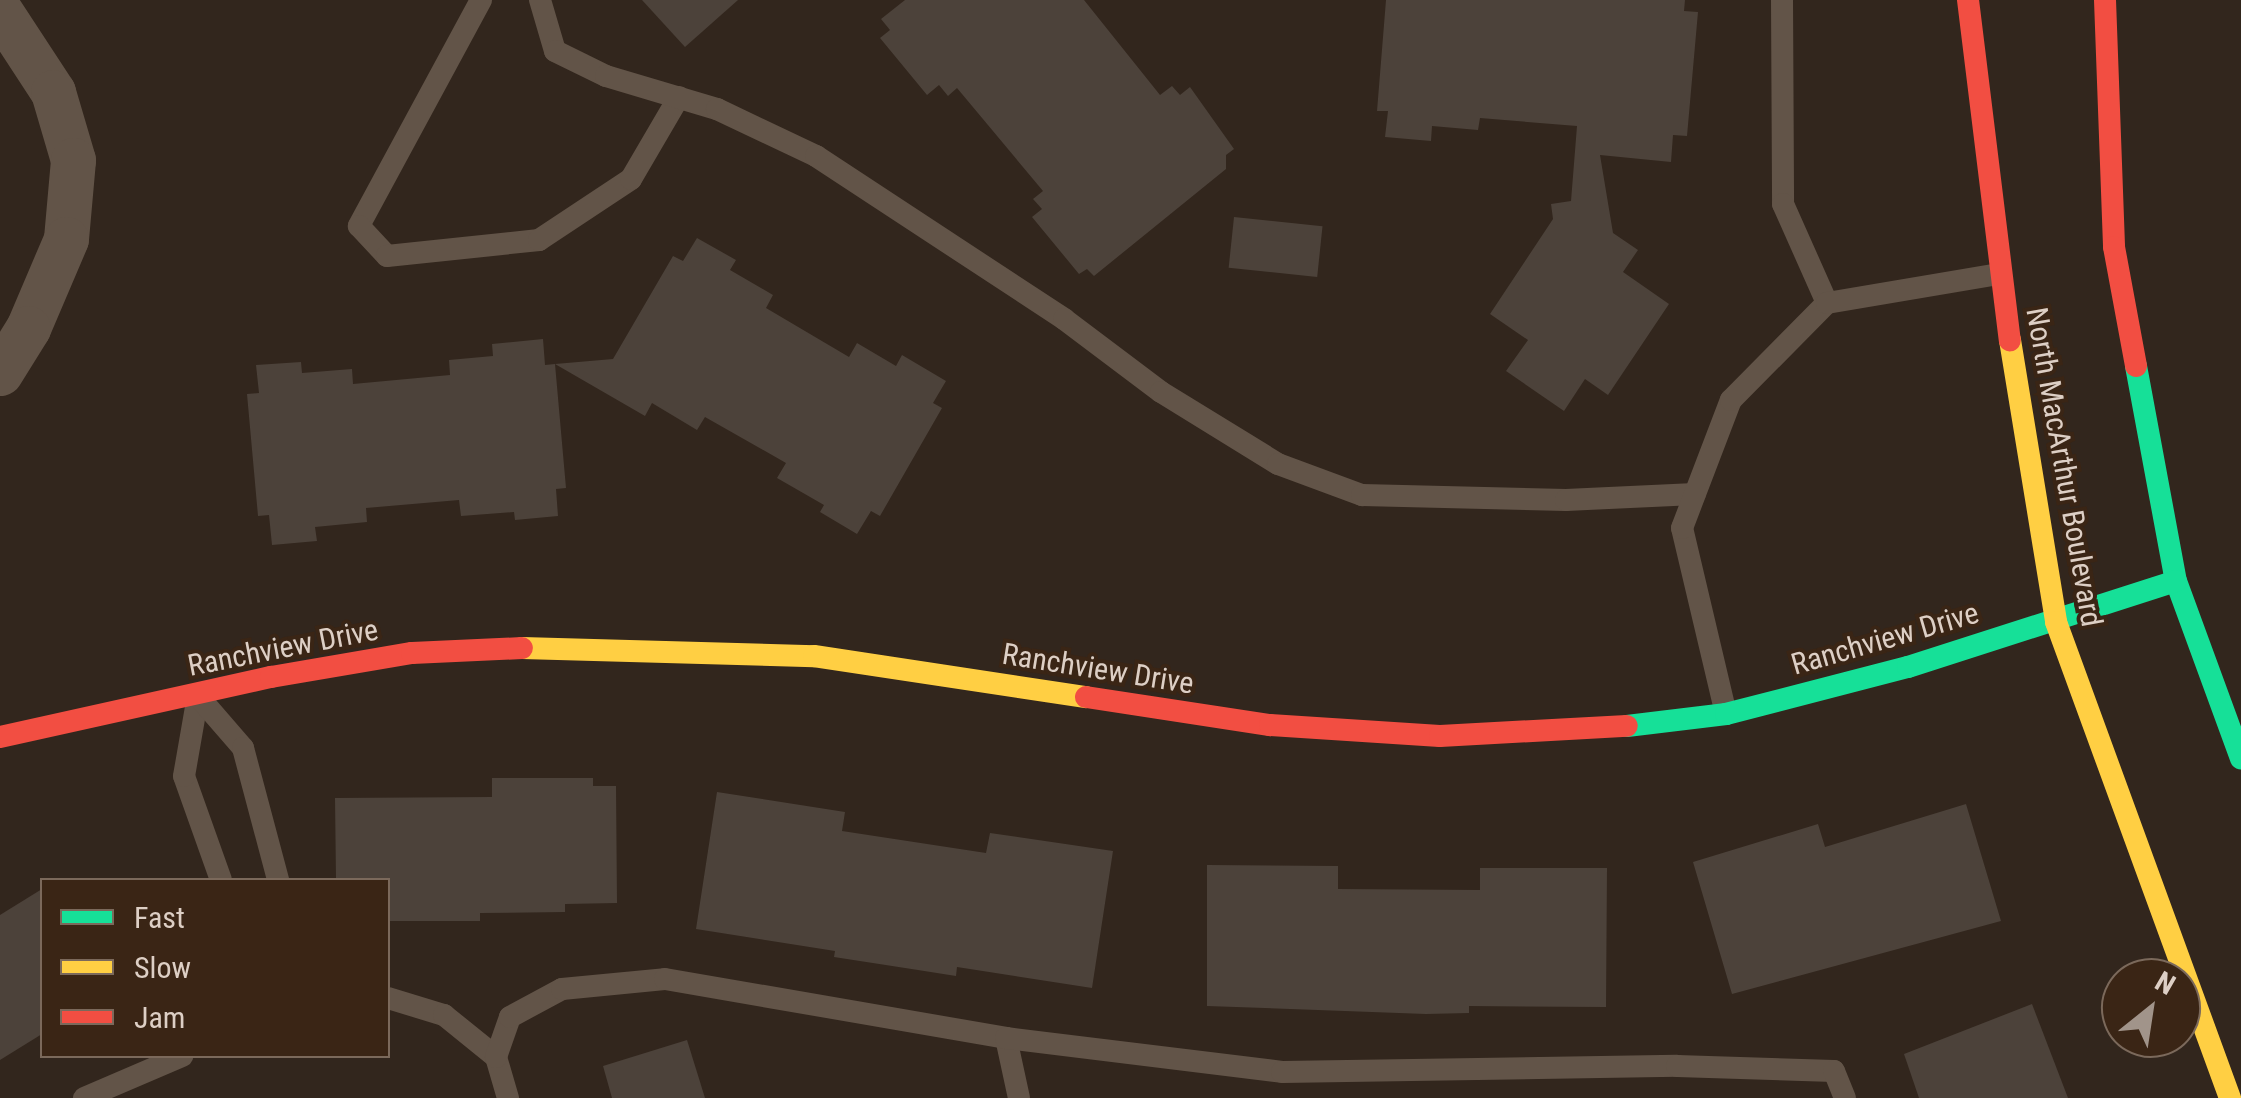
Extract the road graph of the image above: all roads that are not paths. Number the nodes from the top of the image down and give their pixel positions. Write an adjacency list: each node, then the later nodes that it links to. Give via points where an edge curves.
1 (481, 0): 7 (lane, via 359,226 387,256 539,240 631,179)
2 (540, 0): 7 (lane, via 556,50 606,76)
3 (1782, 0): 9 (lane, via 1782,204)
4 (1968, 0): 8 (street, North MacArthur Boulevard)
5 (2105, 0): 12 (street, via 2114,248)
6 (0, 11): 10 (street, via 54,92 73,160 66,239 28,328)
7 (679, 97): 11 (lane, via 816,156 1064,320 1160,392 1278,464 1362,496 1566,500)
8 (2000, 274): 9 (lane); 13 (street, North MacArthur Boulevard)
9 (1827, 303): 11 (lane, via 1732,400)
10 (0, 373)
11 (1695, 494): 15 (lane, via 1682,528)
12 (2176, 581): 13 (street, Ranchview Drive); 17 (street)
13 (2056, 622): 15 (street, Ranchview Drive); 28 (street, North MacArthur Boulevard)
14 (198, 696): 15 (street, Ranchview Drive, via 412,653 564,646 814,656 1270,725 1440,736 1576,732); 16 (street, Ranchview Drive); 18 (lane, via 184,776); 19 (lane, via 243,748)
15 (1726, 714)
16 (0, 737)
17 (2241, 758)
18 (221, 878)
19 (277, 878)
20 (390, 999): 22 (lane, via 444,1015)
21 (1006, 1038): 22 (lane, via 665,979 562,989 510,1017); 26 (lane); 27 (lane, via 1282,1072 1677,1066 1834,1072)
22 (496, 1057): 25 (lane)
23 (177, 1058): 24 (lane)
24 (84, 1098)
25 (508, 1098)
26 (1019, 1098)
27 (1844, 1098)
28 (2230, 1098)

